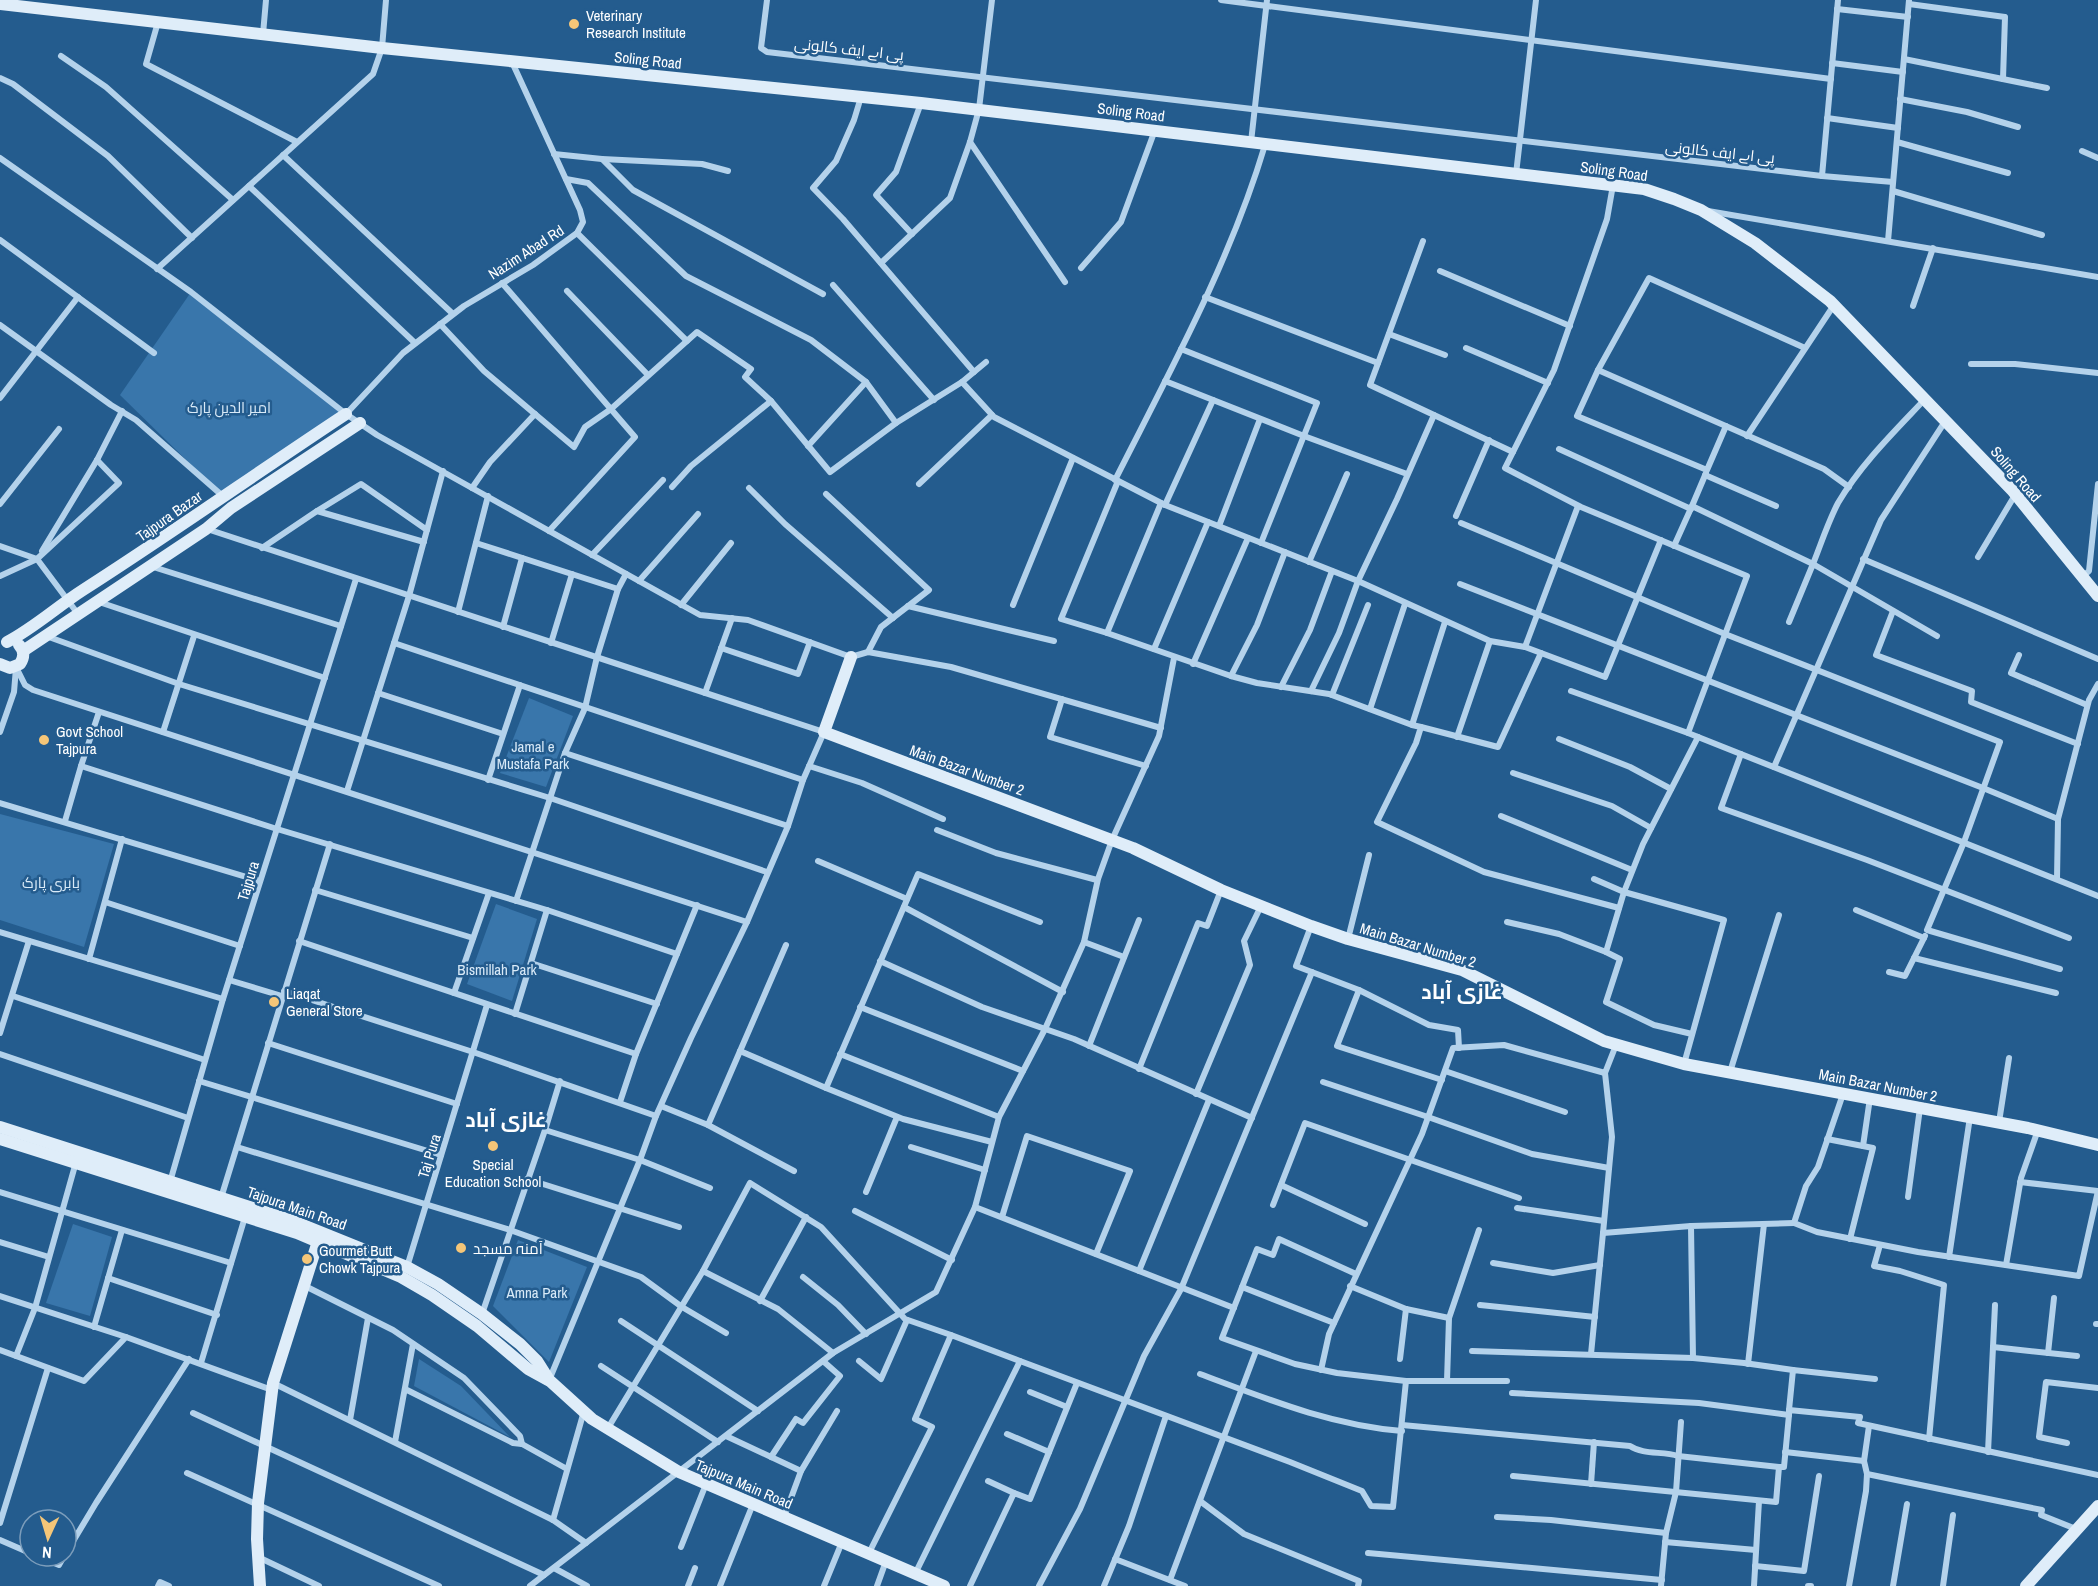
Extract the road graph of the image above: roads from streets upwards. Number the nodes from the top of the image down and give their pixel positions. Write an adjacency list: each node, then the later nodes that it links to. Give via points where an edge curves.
1 (266, 0): 14 (street)
2 (386, 0): 16 (street)
3 (767, 0): 22 (street, پی اے ایف کالونی, via 761,48 767,52)
4 (992, 0): 22 (street)
5 (1221, 0): 9 (street)
6 (1536, 0): 15 (street)
7 (1838, 0): 11 (street)
8 (1909, 2): 12 (street); 25 (street, via 2005,17)
9 (1266, 3): 15 (street); 31 (street)
10 (1, 6): 13 (street, Soling Road)
11 (1837, 9): 12 (street); 20 (street)
12 (1908, 16): 18 (street)
13 (158, 22): 14 (street, Soling Road); 37 (street, via 146,64)
14 (263, 34): 16 (street, Soling Road)
15 (1530, 41): 24 (street); 36 (street)
16 (382, 48): 19 (street, Soling Road); 37 (street, via 372,74)
17 (61, 56): 57 (street, via 106,87)
18 (1904, 59): 21 (street); 25 (street)
19 (512, 62): 27 (street, Soling Road); 43 (street, Nazim Abad Rd)
20 (1832, 63): 21 (street); 24 (street)
21 (1903, 72): 28 (street)
22 (983, 76): 30 (street); 31 (street, پی اے ایف کالونی)
23 (0, 78): 62 (street, via 108,156)
24 (1831, 79): 32 (street)
25 (2003, 79): 26 (street)
26 (2048, 88)
27 (861, 97): 29 (street, Soling Road); 67 (street, via 836,161 813,188)
28 (1900, 99): 33 (street); 34 (street)
29 (921, 103): 30 (street, Soling Road); 60 (street, via 897,172 876,195)
30 (980, 109): 35 (street, Soling Road); 38 (street)
31 (1254, 109): 36 (street, پی اے ایف کالونی); 39 (street)
32 (1827, 118): 34 (street); 51 (street)
33 (2018, 127)
34 (1898, 128): 40 (street)
35 (1155, 130): 39 (street, Soling Road); 68 (street, via 1121,222)
36 (1519, 141): 50 (street); 51 (street, پی اے ایف کالونی)
37 (297, 142): 44 (street)
38 (970, 142): 60 (street, via 950,198); 72 (street)
39 (1251, 142): 41 (street, Soling Road)
40 (1897, 142): 49 (street); 53 (street)
41 (1265, 144): 50 (street, Soling Road); 78 (street, via 1253,186)
42 (2082, 151): 46 (street)
43 (554, 154): 47 (street); 52 (street, Nazim Abad Rd)
44 (283, 155): 55 (street); 81 (street)
45 (0, 158): 69 (street)
46 (2098, 158)
47 (602, 159): 48 (street, via 702,164); 76 (street, via 633,190)
48 (728, 171)
49 (2008, 173)
50 (1516, 174): 54 (street, Soling Road)
51 (1822, 176): 53 (street, پی اے ایف کالونی)
52 (566, 179): 59 (street, Nazim Abad Rd, via 583,222); 102 (street, via 588,183 686,276 811,340)
53 (1893, 182): 56 (street)
54 (1613, 185): 58 (street, Soling Road, via 1644,189); 84 (street, via 1607,219)
55 (249, 186): 57 (street); 87 (street)
56 (1893, 191): 61 (street); 65 (street)
57 (233, 200): 62 (street)
58 (1701, 210): 65 (street); 79 (street, Soling Road, via 1755,243)
59 (577, 233): 73 (street, Nazim Abad Rd); 86 (street)
60 (912, 234): 67 (street)
61 (2042, 235)
62 (192, 238): 69 (street)
63 (0, 240): 77 (street)
64 (1423, 241): 85 (street)
65 (1888, 241): 66 (street)
66 (1933, 248): 71 (street); 80 (street)
67 (881, 263): 98 (street)
68 (1082, 268)
69 (157, 269): 112 (street)
70 (1440, 271): 84 (street)
71 (2098, 277)
72 (1065, 282)
73 (502, 283): 81 (street, Nazim Abad Rd); 110 (street)
74 (832, 285): 108 (street)
75 (567, 291): 100 (street)
76 (823, 294)
77 (78, 297): 91 (street); 92 (street)
78 (1205, 297): 90 (street); 95 (street)
79 (1834, 305): 89 (street); 106 (street, Soling Road)
80 (1913, 306)
81 (453, 314): 82 (street, Nazim Abad Rd)
82 (440, 324): 87 (street, Nazim Abad Rd); 113 (street, via 484,371)
83 (0, 325): 91 (street)
84 (1570, 326): 104 (street)
85 (1389, 334): 93 (street); 95 (street)
86 (687, 341): 100 (street); 107 (street, via 697,332 751,369 745,376)
87 (415, 343): 112 (street, Nazim Abad Rd)
88 (1466, 348): 104 (street)
89 (1805, 348): 97 (street, via 1649,278); 123 (street)
90 (1180, 349): 101 (street); 122 (street, via 1317,403)
91 (36, 351): 105 (street); 111 (street)
92 (154, 353)
93 (1445, 355)
94 (986, 362): 98 (street)
95 (1378, 363): 115 (street, via 1370,386)
96 (1971, 363): 99 (street, via 2015,363)
97 (1598, 370): 120 (street); 131 (street, via 1577,416)
98 (974, 372): 103 (street)
99 (2098, 373)
100 (648, 375): 110 (street)
101 (1165, 381): 109 (street); 135 (street)
102 (866, 382): 119 (street); 125 (street)
103 (962, 382): 108 (street); 114 (street)
104 (1548, 383): 127 (street)
105 (0, 398)
106 (1926, 399): 117 (street, Soling Road); 138 (street, via 1875,452)
107 (771, 400): 125 (street); 139 (street, via 691,466)
108 (934, 400): 119 (street)
109 (1213, 400): 116 (street); 147 (street)
110 (611, 409): 113 (street, via 585,427 574,447); 161 (street, via 635,437)
111 (122, 411): 129 (street); 144 (street)
112 (346, 414): 118 (street); 144 (street, Tajpura Bazar)
113 (535, 414): 140 (street, via 489,462)
114 (992, 415): 128 (street); 136 (street)
115 (1434, 415): 124 (street); 133 (street)
116 (1260, 419): 122 (street); 158 (street)
117 (1946, 420): 143 (street, Soling Road); 175 (street, via 1881,520)
118 (360, 423): 130 (street); 150 (street, Tajpura Bazar)
119 (896, 423): 125 (street, via 830,472)
120 (1726, 426): 123 (street); 131 (street)
121 (59, 429): 146 (street)
122 (1304, 436): 133 (street); 167 (street)
123 (1747, 436): 138 (street, via 1824,469)
124 (1489, 440): 127 (street); 155 (street)
125 (808, 446)
126 (1559, 449): 151 (street)
127 (1513, 452): 148 (street, via 1505,468)
128 (1073, 458): 135 (street); 199 (street)
129 (97, 460): 176 (street); 176 (street, via 119,483)
130 (443, 471): 140 (street); 160 (street)
131 (1706, 473): 149 (street); 151 (street)
132 (1347, 474): 177 (street)
133 (1407, 474): 188 (street)
134 (663, 480): 172 (street)
135 (1117, 481): 147 (street); 212 (street, via 1061,619)
136 (919, 484)
137 (2098, 484): 153 (street)
138 (1849, 486): 179 (street)
139 (672, 487)
140 (472, 488): 145 (street)
141 (749, 488): 207 (street)
142 (826, 494): 201 (street, via 929,590)
143 (2015, 494): 173 (street); 185 (street, Soling Road)
144 (224, 496): 150 (street); 195 (street, Tajpura Bazar)
145 (488, 496): 161 (street); 165 (street)
146 (0, 504)
147 (1163, 504): 156 (street); 212 (street)
148 (1578, 506): 163 (street); 178 (street)
149 (1776, 506)
150 (231, 508): 159 (street, Tajpura Bazar)
151 (1692, 508): 169 (street); 179 (street)
152 (317, 511): 160 (street, via 361,484); 164 (street); 170 (street)
153 (2096, 512): 185 (street, via 2089,571)
154 (698, 514): 187 (street)
155 (1456, 516)
156 (1208, 522): 158 (street); 226 (street)
157 (1461, 523): 178 (street)
158 (1219, 526): 162 (street)
159 (206, 529): 170 (street); 180 (street, Tajpura Bazar)
160 (427, 530): 164 (street)
161 (549, 531): 172 (street)
162 (1248, 538): 167 (street); 235 (street)
163 (1660, 540): 169 (street); 194 (street)
164 (424, 542): 192 (street)
165 (476, 543): 174 (street); 203 (street)
166 (731, 543): 198 (street)
167 (1262, 543): 171 (street)
168 (0, 546): 176 (street)
169 (1674, 546): 213 (street, via 1747,576)
170 (262, 548): 186 (street)
171 (1285, 552): 177 (street); 239 (street, via 1257,625)
172 (592, 555): 183 (street)
173 (1978, 557)
174 (522, 558): 182 (street); 211 (street)
175 (1863, 559): 190 (street); 234 (street)
176 (37, 560): 184 (street); 195 (street)
177 (1309, 562): 181 (street)
178 (1557, 563): 194 (street); 205 (street)
179 (1813, 564): 190 (street); 209 (street)
180 (150, 566): 196 (street, Tajpura Bazar); 210 (street)
181 (1332, 571): 188 (street); 245 (street, via 1310,630)
182 (572, 574): 191 (street); 221 (street)
183 (626, 574): 187 (street); 191 (street)
184 (0, 576)
185 (2081, 577): 193 (street, Soling Road)
186 (356, 579): 192 (street); 210 (street, Tajpura)
187 (639, 581): 198 (street)
188 (1358, 581): 197 (street); 246 (street)
189 (1460, 584): 205 (street)
190 (1851, 586): 202 (street); 238 (street)
191 (618, 589): 231 (street)
192 (409, 596): 203 (street); 220 (street)
193 (2098, 596)
194 (1638, 597): 213 (street); 223 (street)
195 (68, 599): 204 (street); 222 (street, Tajpura Bazar)
196 (99, 602): 204 (street, Tajpura Bazar); 215 (street)
197 (1406, 604): 208 (street); 254 (street)
198 (681, 605): 206 (street, via 700,615)
199 (1013, 605)
200 (1368, 605): 250 (street)
201 (908, 606): 207 (street); 217 (street)
202 (1893, 611): 216 (street); 270 (street, via 1876,655 1972,691 1971,702)
203 (458, 612): 211 (street)
204 (79, 614): 214 (street, Tajpura Bazar)
205 (1537, 614): 223 (street); 224 (street)
206 (732, 618): 219 (street); 225 (street)
207 (893, 618): 228 (street, via 881,627)
208 (1444, 622): 218 (street); 258 (street)
209 (1789, 622)
210 (341, 626): 240 (street, Tajpura)
211 (503, 627): 221 (street)
212 (1107, 633): 226 (street)
213 (1725, 634): 238 (street); 241 (street)
214 (45, 636): 227 (street, Tajpura Bazar); 242 (street)
215 (194, 636): 240 (street); 242 (street)
216 (1937, 636)
217 (1054, 641)
218 (1490, 641): 224 (street); 266 (street)
219 (810, 642): 225 (street, via 798,674); 232 (street)
220 (394, 643): 244 (street); 248 (street)
221 (551, 643): 231 (street)
222 (4, 644): 227 (street, Tajpura Bazar, via 17,643)
223 (1618, 646): 229 (street, via 1605,677); 241 (street)
224 (1525, 647): 229 (street)
225 (721, 648): 249 (street)
226 (1154, 649): 233 (street)
227 (23, 651): 236 (street)
228 (868, 652): 232 (street); 251 (street, via 951,667)
229 (1541, 653): 266 (street, via 1497,747)
230 (2019, 655): 252 (street, via 2011,673)
231 (597, 657): 249 (street); 253 (street)
232 (851, 657): 263 (street)
233 (1174, 658): 235 (street); 260 (street)
234 (2098, 659)
235 (1193, 664): 239 (street)
236 (16, 667): 237 (street); 255 (street, via 29,688); 261 (street, via 14,692)
237 (1, 668)
238 (1816, 670): 256 (street); 281 (street, via 2000,742)
239 (1231, 676): 245 (street)
240 (325, 678): 257 (street, Tajpura)
241 (1707, 682): 256 (street); 264 (street)
242 (179, 684): 257 (street); 262 (street)
243 (2098, 684): 252 (street)
244 (520, 685): 253 (street); 265 (street)
245 (1281, 687): 246 (street)
246 (1311, 691): 250 (street)
247 (1570, 691): 264 (street)
248 (378, 693): 265 (street); 269 (street)
249 (705, 693): 263 (street)
250 (1332, 695): 254 (street)
251 (1062, 699): 260 (street); 275 (street, via 1050,737)
252 (2088, 705): 270 (street)
253 (585, 708): 271 (street); 280 (street)
254 (1370, 709): 258 (street)
255 (99, 712): 262 (street); 273 (street)
256 (1796, 716): 276 (street); 281 (street)
257 (310, 723): 269 (street); 278 (street, Tajpura)
258 (1412, 725): 259 (street)
259 (1421, 727): 266 (street); 319 (street, via 1377,822 1484,872)
260 (1161, 728): 275 (street)
261 (0, 732)
262 (162, 732): 278 (street)
263 (824, 732): 274 (street); 295 (street, Main Bazar Number 2)
264 (1688, 733): 267 (street)
265 (503, 734): 279 (street)
266 (1457, 737)
267 (1698, 737): 272 (street); 282 (street)
268 (1559, 739): 282 (street, via 1630,766)
269 (363, 740): 279 (street); 283 (street)
270 (2078, 744): 288 (street)
271 (566, 753): 284 (street); 290 (street)
272 (1741, 754): 276 (street); 309 (street, via 1721,808)
273 (81, 766): 289 (street); 292 (street)
274 (809, 766): 280 (street); 287 (street, via 862,783)
275 (1146, 766): 295 (street)
276 (1774, 767): 296 (street)
277 (1513, 773): 291 (street, via 1611,806)
278 (294, 774): 283 (street); 292 (street, Tajpura)
279 (488, 780): 284 (street)
280 (803, 780): 290 (street)
281 (1983, 788): 288 (street); 296 (street)
282 (1671, 789): 291 (street)
283 (347, 791): 298 (street)
284 (550, 798): 298 (street); 302 (street)
285 (0, 803): 289 (street)
286 (1501, 816): 301 (street)
287 (943, 819)
288 (2058, 819): 304 (street)
289 (65, 821): 294 (street)
290 (788, 826): 302 (street)
291 (1651, 828): 301 (street)
292 (277, 829): 297 (street); 306 (street, Tajpura)
293 (937, 830): 305 (street, via 996,853)
294 (122, 839): 306 (street); 315 (street)
295 (1112, 840): 305 (street); 308 (street, Main Bazar Number 2)
296 (1964, 842): 304 (street); 309 (street)
297 (330, 844): 307 (street); 311 (street)
298 (532, 851): 314 (street); 316 (street)
299 (1369, 855): 333 (street)
300 (818, 861): 313 (street)
301 (1632, 870): 310 (street)
302 (767, 872): 324 (street)
303 (1594, 879): 310 (street)
304 (2057, 879): 312 (street)
305 (1097, 880): 336 (street)
306 (260, 881): 338 (street, Tajpura)
307 (315, 890): 330 (street); 335 (street)
308 (1221, 890): 317 (street, Main Bazar Number 2); 376 (street, via 1207,926 1198,923)
309 (1944, 890): 328 (street); 332 (street)
310 (1624, 892): 319 (street); 363 (street, via 1724,920)
311 (489, 893): 314 (street); 330 (street)
312 (2098, 896)
313 (907, 899): 318 (street); 325 (street, via 918,874)
314 (516, 901): 320 (street)
315 (105, 902): 338 (street); 343 (street)
316 (697, 905): 324 (street); 340 (street)
317 (1261, 906): 327 (street, Main Bazar Number 2); 387 (street, via 1244,941 1250,965)
318 (904, 907): 344 (street); 351 (street)
319 (1619, 908): 339 (street)
320 (547, 910): 340 (street); 345 (street)
321 (1856, 910): 331 (street)
322 (1779, 915): 380 (street)
323 (1139, 920): 341 (street)
324 (747, 921): 393 (street)
325 (1040, 922)
326 (1507, 922): 339 (street, via 1559,934)
327 (1311, 926): 333 (street, Main Bazar Number 2); 347 (street, via 1296,966)
328 (1928, 930): 331 (street); 346 (street)
329 (0, 932): 334 (street)
330 (473, 938): 352 (street)
331 (1924, 938): 342 (street)
332 (2069, 938)
333 (1347, 939): 365 (street, Main Bazar Number 2, via 1462,970)
334 (29, 941): 343 (street); 355 (street)
335 (299, 941): 352 (street); 354 (street)
336 (1084, 942): 341 (street); 351 (street)
337 (786, 945): 368 (street)
338 (240, 946): 349 (street, Tajpura)
339 (1606, 952): 363 (street, via 1620,959 1606,1002 1654,1024)
340 (677, 954): 357 (street)
341 (1124, 957): 366 (street)
342 (1914, 957): 348 (street, via 1905,976); 353 (street)
343 (89, 959): 356 (street)
344 (880, 961): 359 (street); 361 (street, via 982,1007)
345 (531, 963): 357 (street); 360 (street)
346 (2060, 969)
347 (1312, 972): 350 (street); 402 (street)
348 (1889, 972)
349 (229, 980): 354 (street); 356 (street, Tajpura)
350 (1359, 990): 367 (street, via 1429,1024 1458,1030); 382 (street, via 1337,1046)
351 (1063, 992): 361 (street)
352 (454, 993): 358 (street)
353 (2056, 993)
354 (283, 994): 364 (street); 369 (street)
355 (13, 996): 362 (street); 374 (street)
356 (223, 999): 374 (street, Tajpura)
357 (657, 1004): 371 (street)
358 (487, 1005): 360 (street); 369 (street, Taj Pura)
359 (860, 1007): 372 (street); 377 (street)
360 (515, 1014): 371 (street)
361 (1046, 1029): 366 (street); 377 (street)
362 (0, 1033)
363 (1692, 1034): 375 (street)
364 (268, 1043): 388 (street); 392 (street)
365 (1616, 1045): 375 (street, Main Bazar Number 2); 379 (street)
366 (1089, 1046): 376 (street)
367 (1459, 1048): 378 (street, via 1453,1048); 379 (street, via 1504,1045)
368 (740, 1051): 385 (street); 404 (street)
369 (473, 1052): 383 (street); 392 (street, Taj Pura)
370 (0, 1054): 401 (street)
371 (636, 1054): 391 (street)
372 (840, 1054): 385 (street); 398 (street)
373 (2009, 1058): 403 (street)
374 (205, 1060): 381 (street, Tajpura)
375 (1684, 1064): 380 (street, Main Bazar Number 2)
376 (1139, 1069): 387 (street)
377 (1023, 1071): 398 (street)
378 (1445, 1071): 382 (street); 395 (street)
379 (1605, 1073): 419 (street, via 1612,1137)
380 (1730, 1073): 386 (street, Main Bazar Number 2)
381 (199, 1080): 388 (street); 401 (street, Tajpura)
382 (1442, 1080): 399 (street)
383 (560, 1081): 391 (street); 406 (street)
384 (1323, 1082): 399 (street)
385 (825, 1088): 397 (street)
386 (1843, 1093): 389 (street, Main Bazar Number 2); 409 (street)
387 (1196, 1094): 390 (street)
388 (252, 1097): 413 (street); 415 (street)
389 (1870, 1098): 394 (street, Main Bazar Number 2); 412 (street)
390 (1209, 1100): 402 (street); 467 (street)
391 (620, 1102): 396 (street)
392 (457, 1104): 415 (street, Taj Pura)
393 (661, 1106): 396 (street); 404 (street)
394 (1920, 1108): 400 (street, Main Bazar Number 2); 430 (street)
395 (1565, 1112)
396 (656, 1116): 416 (street)
397 (897, 1116): 410 (street); 429 (street)
398 (999, 1117): 410 (street)
399 (1428, 1117): 417 (street); 419 (street, via 1532,1154)
400 (1970, 1117): 403 (street, Main Bazar Number 2); 459 (street)
401 (188, 1118): 425 (street, Tajpura)
402 (1252, 1118): 475 (street)
403 (1999, 1122): 407 (street, Main Bazar Number 2)
404 (708, 1125): 421 (street)
405 (0, 1127): 425 (street, Tajpura Main Road)
406 (545, 1130): 416 (street); 422 (street)
407 (2038, 1131): 411 (street, Main Bazar Number 2); 423 (street)
408 (0, 1139): 418 (street, Tajpura Main Road)
409 (1827, 1139): 412 (street); 444 (street)
410 (992, 1142): 420 (street)
411 (2098, 1145)
412 (1863, 1146): 454 (street, via 1873,1148)
413 (237, 1147): 431 (street); 434 (street)
414 (911, 1147): 420 (street)
415 (441, 1155): 434 (street, Taj Pura)
416 (640, 1160): 426 (street); 435 (street)
417 (1410, 1160): 424 (street, via 1305,1123); 432 (street); 469 (street)
418 (76, 1162): 425 (street, Tajpura Main Road); 438 (street)
419 (1609, 1168): 443 (street)
420 (985, 1170): 436 (street)
421 (794, 1171)
422 (527, 1179): 435 (street); 450 (street)
423 (2020, 1182): 427 (street); 465 (street)
424 (1281, 1185): 433 (street); 445 (street)
425 (169, 1186): 431 (street, Tajpura Main Road); 440 (street, Tajpura Main Road)
426 (710, 1188)
427 (2098, 1191): 465 (street, via 2079,1276)
428 (0, 1192): 438 (street)
429 (866, 1192)
430 (1908, 1197)
431 (221, 1198): 453 (street, Tajpura Main Road)
432 (1520, 1198)
433 (1273, 1204)
434 (426, 1206): 450 (street); 466 (street, Taj Pura)
435 (620, 1207): 448 (street); 461 (street)
436 (975, 1207): 442 (street); 460 (street)
437 (1517, 1208): 443 (street)
438 (63, 1211): 449 (street); 458 (street)
439 (855, 1211): 460 (street)
440 (245, 1216): 453 (street, Tajpura Main Road); 462 (street)
441 (806, 1217): 468 (street, via 750,1183); 478 (street); 486 (street, via 821,1227)
442 (1002, 1217): 457 (street); 457 (street, via 1027,1136 1130,1171)
443 (1604, 1221): 452 (street)
444 (1794, 1223): 446 (street); 454 (street)
445 (1365, 1224)
446 (1764, 1224): 447 (street); 517 (street)
447 (1691, 1226): 452 (street); 510 (street)
448 (679, 1227)
449 (122, 1230): 462 (street); 471 (street)
450 (510, 1230): 461 (street); 485 (street)
451 (1479, 1230): 490 (street)
452 (1603, 1233): 464 (street)
453 (319, 1236): 466 (street, Tajpura Main Road); 472 (street); 524 (street, Tajpura Main Road, via 432,1295 528,1369)
454 (1850, 1239): 456 (street)
455 (0, 1242): 458 (street)
456 (1880, 1245): 459 (street); 552 (street, via 1874,1266 1944,1285)
457 (1096, 1254): 467 (street)
458 (49, 1257): 482 (street)
459 (1949, 1257): 465 (street)
460 (952, 1260): 486 (street, via 936,1292)
461 (597, 1262): 481 (street, via 641,1277); 524 (street)
462 (231, 1263): 487 (street)
463 (1492, 1263): 464 (street, via 1553,1273)
464 (1600, 1265): 488 (street)
465 (2006, 1265)
466 (407, 1266): 485 (street, Tajpura Main Road)
467 (1138, 1271): 475 (street)
468 (703, 1272): 478 (street); 481 (street)
469 (1356, 1274): 473 (street); 474 (street, via 1279,1239 1273,1255 1257,1249)
470 (803, 1277): 496 (street)
471 (108, 1278): 487 (street); 494 (street)
472 (303, 1285): 489 (street); 529 (street)
473 (1350, 1286): 484 (street); 493 (street)
474 (1242, 1287): 483 (street); 493 (street)
475 (1181, 1289): 483 (street); 536 (street)
476 (0, 1296): 482 (street)
477 (2054, 1298): 506 (street)
478 (760, 1301): 505 (street, via 778,1310)
479 (1479, 1305): 488 (street)
480 (1995, 1305): 501 (street)
481 (682, 1307): 495 (street); 500 (street)
482 (35, 1308): 494 (street); 508 (street)
483 (1234, 1308): 503 (street, via 1222,1338)
484 (1406, 1310): 490 (street); 512 (street)
485 (482, 1314): 524 (street, Tajpura Main Road, via 520,1344)
486 (899, 1314): 491 (street); 496 (street)
487 (217, 1315): 516 (street)
488 (1595, 1317): 507 (street)
489 (368, 1318): 499 (street); 544 (street)
490 (1449, 1318): 525 (street)
491 (907, 1320): 497 (street); 514 (street, via 881,1379)
492 (621, 1321): 500 (street)
493 (1334, 1323): 520 (street)
494 (94, 1327): 498 (street)
495 (726, 1333)
496 (866, 1334): 505 (street)
497 (951, 1335): 515 (street); 601 (street, via 915,1419 932,1427)
498 (126, 1337): 511 (street); 519 (street, via 84,1381)
499 (413, 1344): 532 (street); 557 (street, via 464,1378 520,1436)
500 (659, 1345): 530 (street); 539 (street)
501 (1993, 1347): 506 (street); 561 (street)
502 (0, 1350): 508 (street)
503 (1256, 1351): 520 (street); 533 (street)
504 (1472, 1351): 507 (street)
505 (833, 1353): 513 (street)
506 (2048, 1353): 509 (street)
507 (1591, 1354): 510 (street)
508 (16, 1356): 519 (street)
509 (2077, 1356)
510 (1693, 1358): 517 (street)
511 (189, 1359): 516 (street); 591 (street)
512 (1400, 1359)
513 (823, 1361): 539 (street); 563 (street, via 840,1376 803,1423 796,1419)
514 (859, 1361)
515 (1020, 1361): 528 (street); 608 (street)
516 (201, 1363): 529 (street)
517 (1748, 1364): 521 (street)
518 (601, 1366): 530 (street)
519 (48, 1368): 589 (street)
520 (1321, 1370): 527 (street)
521 (1793, 1370): 523 (street); 541 (street)
522 (1200, 1374): 533 (street)
523 (1875, 1378)
524 (549, 1380): 538 (street, Tajpura Main Road)
525 (1447, 1381): 526 (street); 527 (street)
526 (1507, 1381)
527 (1406, 1382): 548 (street)
528 (1077, 1383): 536 (street); 537 (street)
529 (273, 1386): 544 (street); 558 (street)
530 (634, 1386): 547 (street); 554 (street)
531 (2098, 1388): 556 (street, via 2046,1382 2038,1437)
532 (405, 1389): 553 (street); 557 (street)
533 (1242, 1389): 548 (street, via 1320,1417 1369,1428); 551 (street)
534 (1030, 1392): 537 (street)
535 (1512, 1393): 541 (street)
536 (1124, 1401): 543 (street); 625 (street, via 1080,1509)
537 (1067, 1407): 559 (street)
538 (584, 1411): 547 (street, Tajpura Main Road); 566 (street)
539 (758, 1411): 550 (street)
540 (837, 1411): 567 (street)
541 (1789, 1412): 546 (street, via 1860,1417 1858,1423); 560 (street)
542 (193, 1413): 558 (street)
543 (1166, 1416): 551 (street); 603 (street)
544 (350, 1420): 553 (street)
545 (1681, 1422): 562 (street)
546 (1869, 1426): 552 (street); 564 (street)
547 (608, 1428): 568 (street, Tajpura Main Road)
548 (1402, 1428): 551 (street, via 1393,1507 1371,1506 1362,1491); 555 (street)
549 (1007, 1434): 559 (street)
550 (726, 1436): 554 (street); 563 (street)
551 (1225, 1438): 579 (street)
552 (1929, 1439): 561 (street)
553 (395, 1442): 588 (street)
554 (718, 1442): 568 (street)
555 (1594, 1442): 562 (street); 576 (street)
556 (2067, 1443)
557 (522, 1444): 566 (street)
558 (264, 1446): 581 (street); 609 (street)
559 (1049, 1452): 578 (street, via 1030,1499)
560 (1785, 1452): 564 (street); 565 (street, via 1784,1467)
561 (1988, 1452): 571 (street)
562 (1678, 1456): 565 (street); 577 (street)
563 (771, 1457): 567 (street)
564 (1864, 1461): 570 (street)
565 (1779, 1467): 580 (street, via 1776,1502)
566 (567, 1469): 588 (street)
567 (801, 1471): 586 (street)
568 (679, 1472): 575 (street, Tajpura Main Road); 596 (street)
569 (188, 1473): 581 (street)
570 (1867, 1474): 590 (street, via 2042,1510 2041,1515); 630 (street)
571 (2098, 1475)
572 (1513, 1476): 576 (street)
573 (1819, 1476): 605 (street, via 1804,1571)
574 (988, 1481): 578 (street)
575 (706, 1484): 582 (street, Tajpura Main Road); 597 (street)
576 (1591, 1484): 577 (street)
577 (1676, 1492): 580 (street); 592 (street)
578 (1014, 1493): 624 (street)
579 (1200, 1501): 610 (street); 628 (street, via 1244,1534 1359,1581)
580 (1759, 1501): 599 (street)
581 (258, 1503): 602 (street); 616 (street)
582 (753, 1504): 586 (street, Tajpura Main Road); 620 (street)
583 (1907, 1504): 631 (street)
584 (2098, 1506): 590 (street)
585 (1953, 1515): 632 (street)
586 (784, 1517): 594 (street, Tajpura Main Road)
587 (1497, 1517): 592 (street)
588 (553, 1520): 596 (street)
589 (0, 1523)
590 (2077, 1529): 633 (street)
591 (78, 1533)
592 (1666, 1533): 595 (street)
593 (0, 1540): 598 (street)
594 (842, 1542): 601 (street, Tajpura Main Road); 621 (street)
595 (1665, 1542): 599 (street); 611 (street)
596 (586, 1543): 606 (street)
597 (681, 1547)
598 (18, 1548)
599 (1756, 1550): 605 (street)
600 (1368, 1553): 611 (street)
601 (869, 1554): 604 (street, Tajpura Main Road)
602 (258, 1557): 614 (street); 615 (street)
603 (1115, 1559): 610 (street); 626 (street)
604 (886, 1561): 608 (street, Tajpura Main Road); 622 (street)
605 (1755, 1566): 629 (street)
606 (554, 1568): 609 (street); 618 (street)
607 (695, 1568): 619 (street)
608 (915, 1574): 623 (street, Tajpura Main Road)
609 (544, 1575): 617 (street)
610 (1174, 1583): 627 (street)
611 (1661, 1583)
612 (158, 1586): 613 (street, via 160,1582)
613 (169, 1586)
614 (260, 1586)
615 (319, 1586)
616 (439, 1586)
617 (530, 1586)
618 (587, 1586)
619 (688, 1586)
620 (720, 1586)
621 (824, 1586)
622 (877, 1586)
623 (944, 1586)
624 (970, 1586)
625 (1039, 1586)
626 (1104, 1586)
627 (1185, 1586)
628 (1358, 1586)
629 (1754, 1586)
630 (1849, 1586)
631 (1893, 1586)
632 (1943, 1586)
633 (2026, 1586)

